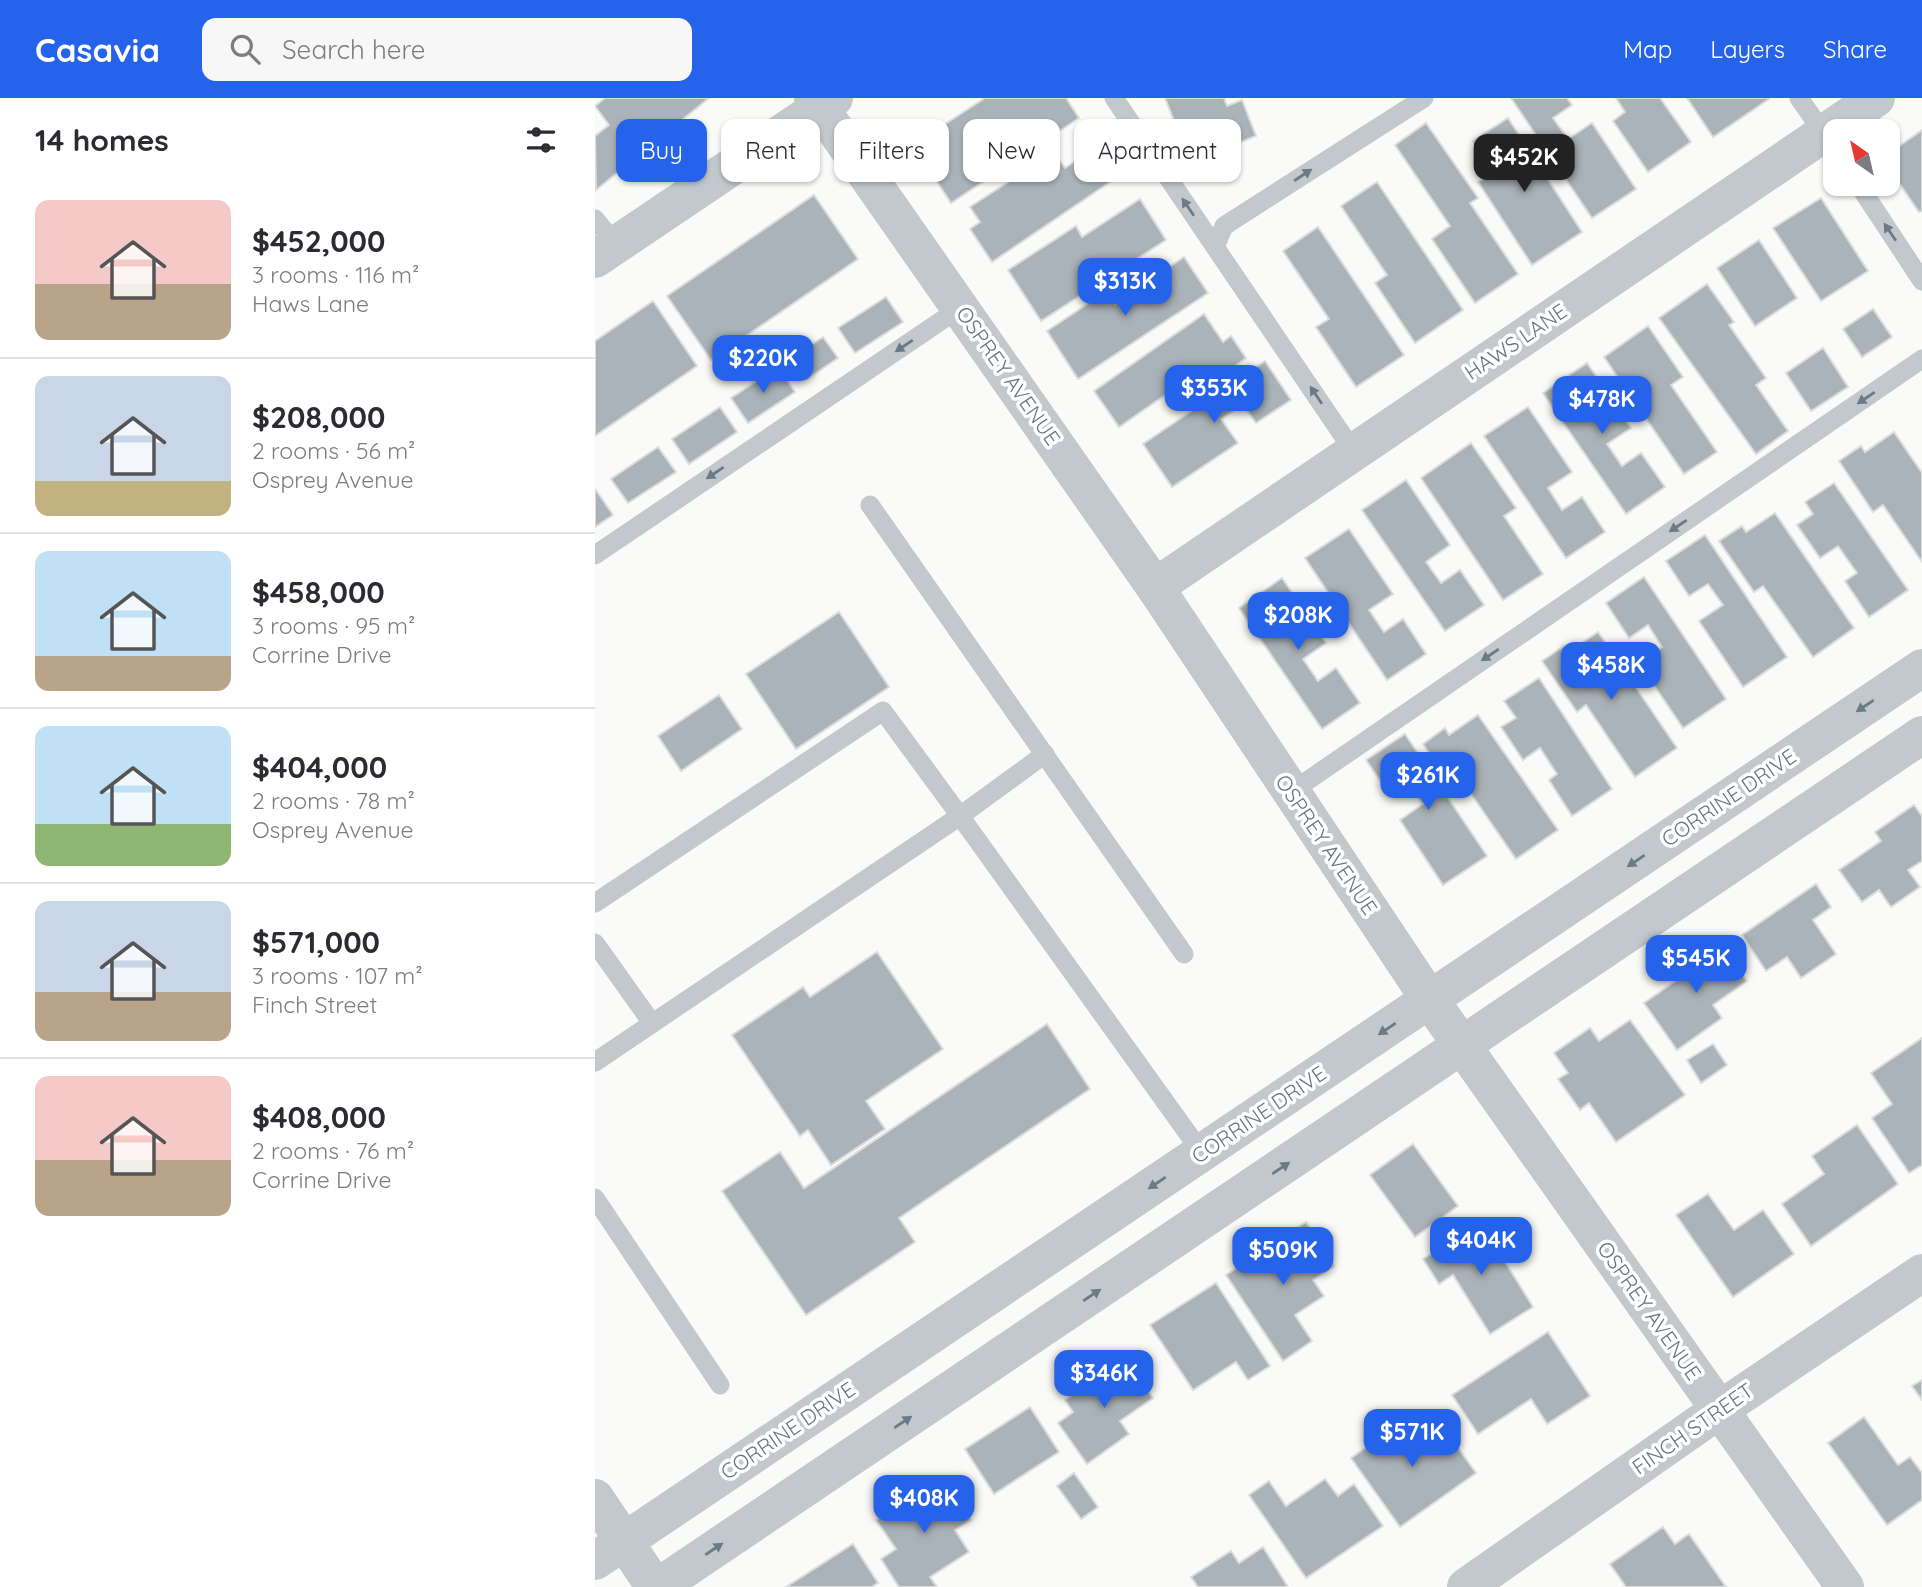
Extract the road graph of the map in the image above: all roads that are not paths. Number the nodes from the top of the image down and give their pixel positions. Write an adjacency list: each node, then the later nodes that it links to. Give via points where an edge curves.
1 (1114, 98): 11 (lane, one-way to 1)
2 (1424, 98): 11 (lane, one-way to 2, via 1224,226)
3 (1799, 98): 7 (lane)
4 (1876, 98): 6 (street, HAWS LANE)
5 (823, 101): 10 (street); 13 (street, OSPREY AVENUE)
6 (1854, 119)
7 (1823, 132)
8 (1823, 147): 15 (street, HAWS LANE)
9 (1866, 196): 12 (lane, one-way to 9)
10 (602, 241)
11 (1216, 247): 15 (lane, one-way to 11)
12 (1922, 281)
13 (960, 308): 17 (lane, one-way to 17); 18 (street, OSPREY AVENUE)
14 (1922, 359): 22 (lane, one-way to 22)
15 (1354, 452): 18 (street, HAWS LANE)
16 (870, 505): 21 (lane)
17 (595, 555)
18 (1155, 587): 22 (street, OSPREY AVENUE)
19 (1922, 668): 27 (street, CORRINE DRIVE, one-way to 27)
20 (1922, 736): 29 (street)
21 (1045, 754): 23 (lane); 26 (lane)
22 (1291, 792): 27 (street, OSPREY AVENUE)
23 (960, 816): 24 (lane, via 883,710); 28 (lane); 31 (lane)
24 (595, 903)
25 (595, 943): 28 (lane)
26 (1184, 954)
27 (1430, 1000): 29 (street, OSPREY AVENUE); 31 (street, CORRINE DRIVE, one-way to 31)
28 (652, 1023): 30 (lane)
29 (1462, 1046): 35 (street, OSPREY AVENUE); 38 (street, one-way to 29)
30 (595, 1062)
31 (1202, 1153): 37 (street, CORRINE DRIVE, one-way to 37)
32 (595, 1198): 34 (lane)
33 (1922, 1273): 35 (street, FINCH STREET)
34 (720, 1385)
35 (1719, 1410): 39 (street, FINCH STREET); 40 (street, OSPREY AVENUE)
36 (595, 1498): 37 (street)
37 (609, 1551): 38 (street)
38 (656, 1587)
39 (1466, 1587)
40 (1845, 1587)

